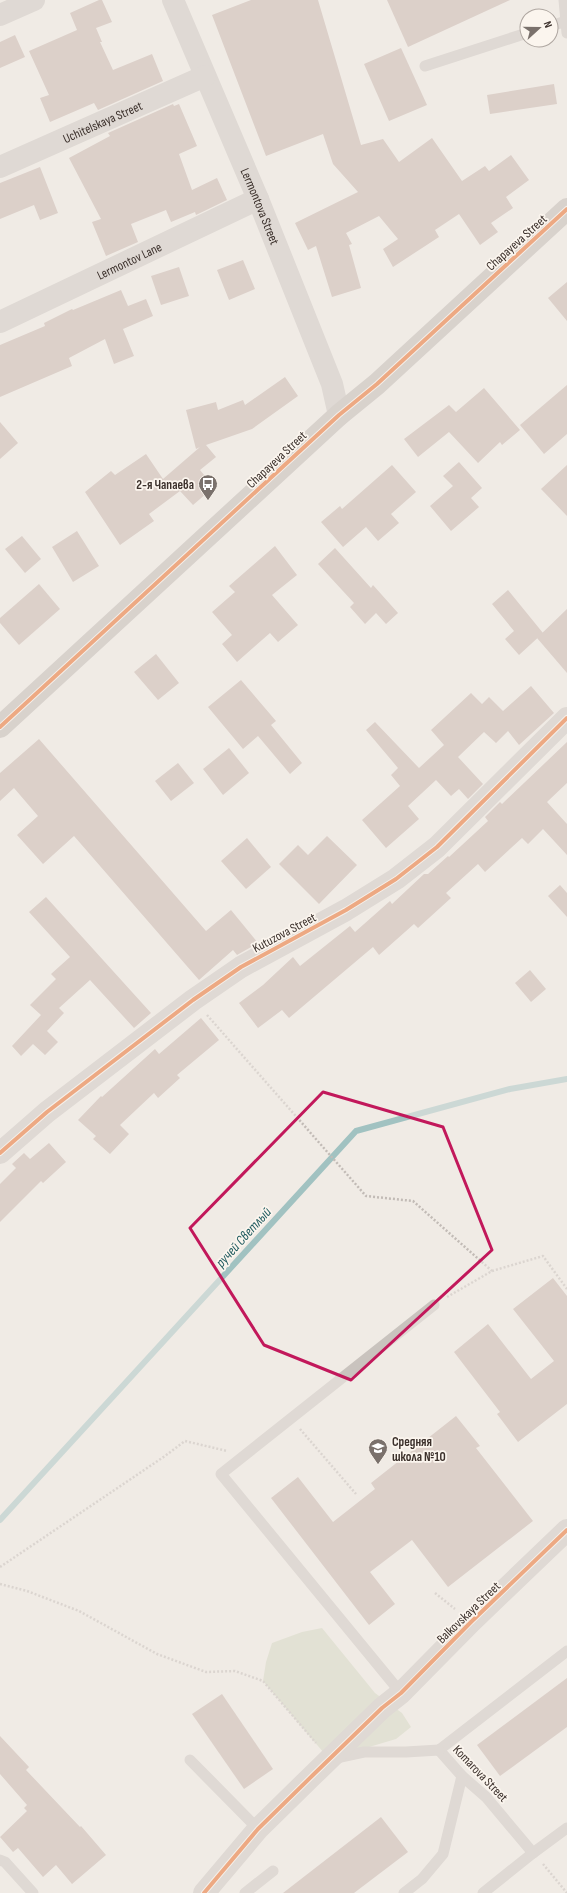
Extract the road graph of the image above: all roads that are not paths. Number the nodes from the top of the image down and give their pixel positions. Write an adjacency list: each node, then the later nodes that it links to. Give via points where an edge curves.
1 (34, 0): 4 (street)
2 (173, 0): 10 (street, Lermontova Street)
3 (564, 0): 5 (lane)
4 (0, 15)
5 (566, 21): 6 (lane); 7 (lane)
6 (559, 23)
7 (567, 33)
8 (519, 37): 9 (lane)
9 (425, 66)
10 (205, 76): 11 (street, Uchitelskaya Street); 12 (street, Lermontova Street)
11 (0, 167)
12 (258, 199): 14 (street, Lermontov Lane); 15 (street, Lermontova Street, via 332,384)
13 (567, 209): 15 (street, Chapayeva Street, via 377,384)
14 (0, 322)
15 (338, 415): 17 (street, Chapayeva Street)
16 (567, 718): 18 (street, Kutuzova Street, via 437,847 396,879 346,910 241,967 47,1112)
17 (0, 726)
18 (0, 1153)
19 (434, 1305): 22 (lane, via 221,1474)
20 (567, 1530): 22 (street, Balkovskaya Street)
21 (567, 1651): 23 (lane, Komarova Street)
22 (401, 1693): 24 (street, Balkovskaya Street)
23 (439, 1750): 24 (lane, via 364,1752); 26 (lane, Komarova Street)
24 (329, 1759): 28 (street, Balkovskaya Street)
25 (190, 1760): 28 (lane)
26 (462, 1776): 29 (lane, Komarova Street, via 486,1797); 35 (lane, via 444,1854 422,1879)
27 (567, 1828): 29 (lane)
28 (258, 1829): 33 (street, Balkovskaya Street)
29 (533, 1853): 36 (lane)
30 (0, 1860): 32 (lane, via 5,1862)
31 (273, 1871): 34 (lane)
32 (33, 1893)
33 (204, 1893)
34 (245, 1893)
35 (404, 1893)
36 (483, 1893)

